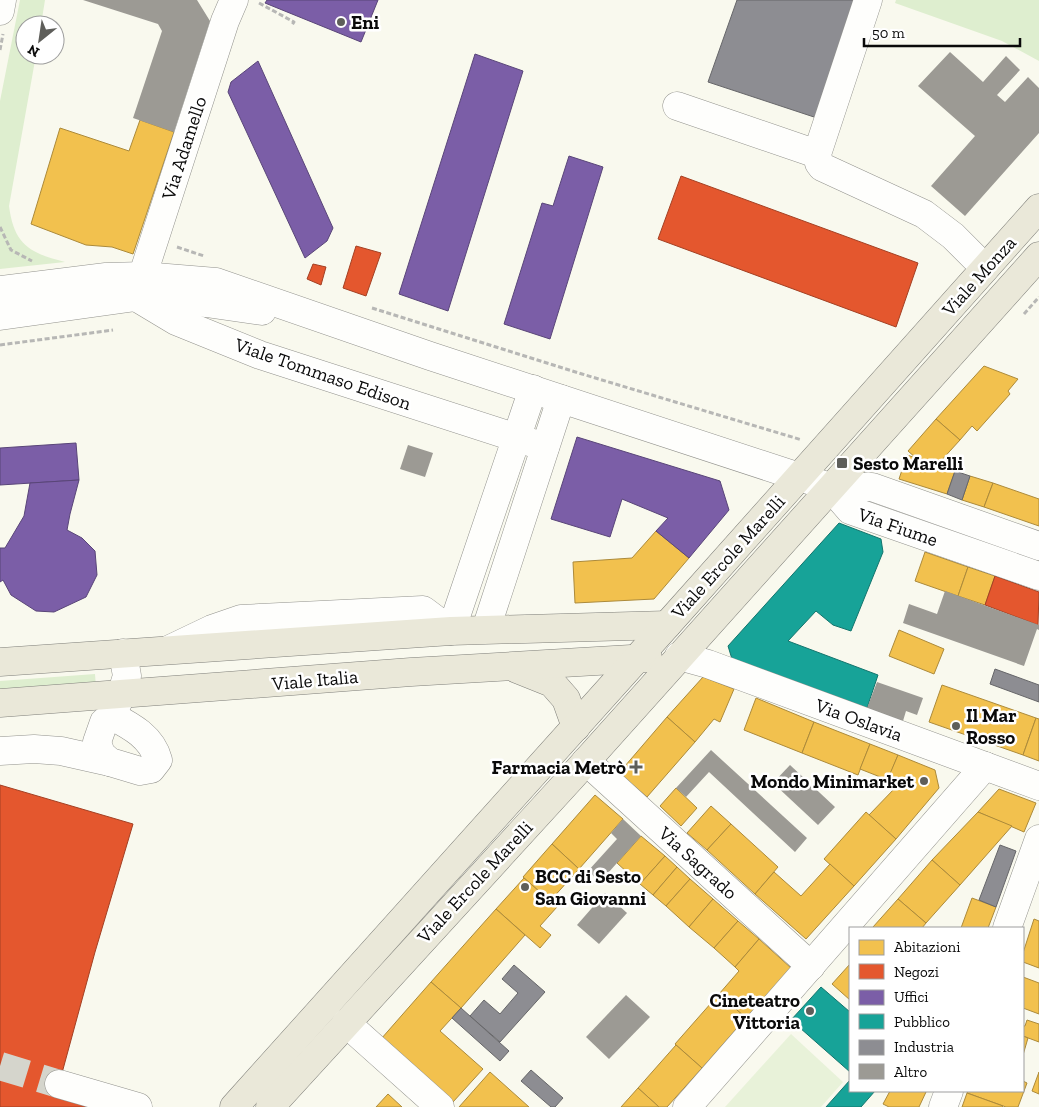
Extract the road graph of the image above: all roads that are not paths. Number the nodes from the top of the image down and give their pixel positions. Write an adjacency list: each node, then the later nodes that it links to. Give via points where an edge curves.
1 (2, 0): 4 (street)
2 (868, 0): 6 (street)
3 (246, 2): 10 (street, Via Adamello, via 225,21)
4 (0, 11)
5 (678, 106): 6 (street)
6 (817, 154): 9 (street, via 822,167 916,210 939,224)
7 (1039, 208): 9 (main road, Viale Monza)
8 (1039, 256): 14 (main road, Viale Monza)
9 (985, 268): 13 (main road, Viale Monza)
10 (139, 287): 11 (street, Viale Tommaso Edison, via 106,277); 12 (street, Viale Tommaso Edison); 16 (street, Viale Tommaso Edison, via 206,303 323,320); 18 (street, Viale Tommaso Edison, via 176,321 260,355)
11 (0, 290)
12 (0, 316)
13 (913, 349): 15 (street); 20 (main road, Viale Ercole Marelli)
14 (951, 355): 15 (main road, Viale Ercole Marelli)
15 (931, 377): 21 (main road, Viale Ercole Marelli)
16 (532, 389): 17 (street, Viale Tommaso Edison); 18 (street)
17 (561, 399): 19 (street); 20 (street, Viale Tommaso Edison)
18 (516, 438): 19 (street, Viale Tommaso Edison); 26 (street)
19 (545, 447): 25 (street)
20 (800, 477): 21 (street); 24 (main road, Viale Ercole Marelli)
21 (830, 487): 22 (street, Via Fiume, via 872,487); 23 (street, Via Fiume, via 850,510); 28 (main road, Viale Ercole Marelli)
22 (1039, 546)
23 (1039, 576)
24 (668, 625): 25 (main road, Viale Italia); 28 (main road); 29 (main road, Viale Ercole Marelli)
25 (486, 630): 26 (main road, Viale Italia)
26 (451, 631): 27 (main road, Viale Italia)
27 (123, 653): 30 (main road, Viale Italia); 33 (street, via 127,676)
28 (679, 656): 29 (main road); 36 (main road, Viale Ercole Marelli); 38 (street, Via Oslavia)
29 (637, 659): 31 (main road, Viale Italia); 34 (main road, Viale Ercole Marelli)
30 (0, 662)
31 (509, 666): 33 (main road, Viale Italia); 34 (main road, Viale Italia, via 552,683 566,699)
32 (0, 703): 33 (main road, Viale Italia)
33 (116, 706): 37 (street, via 104,722 98,742 101,754); 37 (street, via 156,750 158,760 151,769 140,771)
34 (576, 727): 46 (main road, Viale Ercole Marelli)
35 (0, 751): 37 (street, via 61,751)
36 (586, 761): 42 (street, Via Sagrado); 43 (main road, Viale Ercole Marelli)
37 (110, 762)
38 (985, 766): 39 (street, Via Oslavia); 42 (street)
39 (1039, 786)
40 (1039, 840): 41 (street)
41 (1007, 927)
42 (811, 966): 50 (street)
43 (346, 1023): 48 (main road, Viale Ercole Marelli); 49 (street)
44 (59, 1084): 47 (street)
45 (948, 1092): 51 (street)
46 (242, 1104)
47 (138, 1107)
48 (270, 1107)
49 (440, 1107)
50 (687, 1107)
51 (943, 1107)

